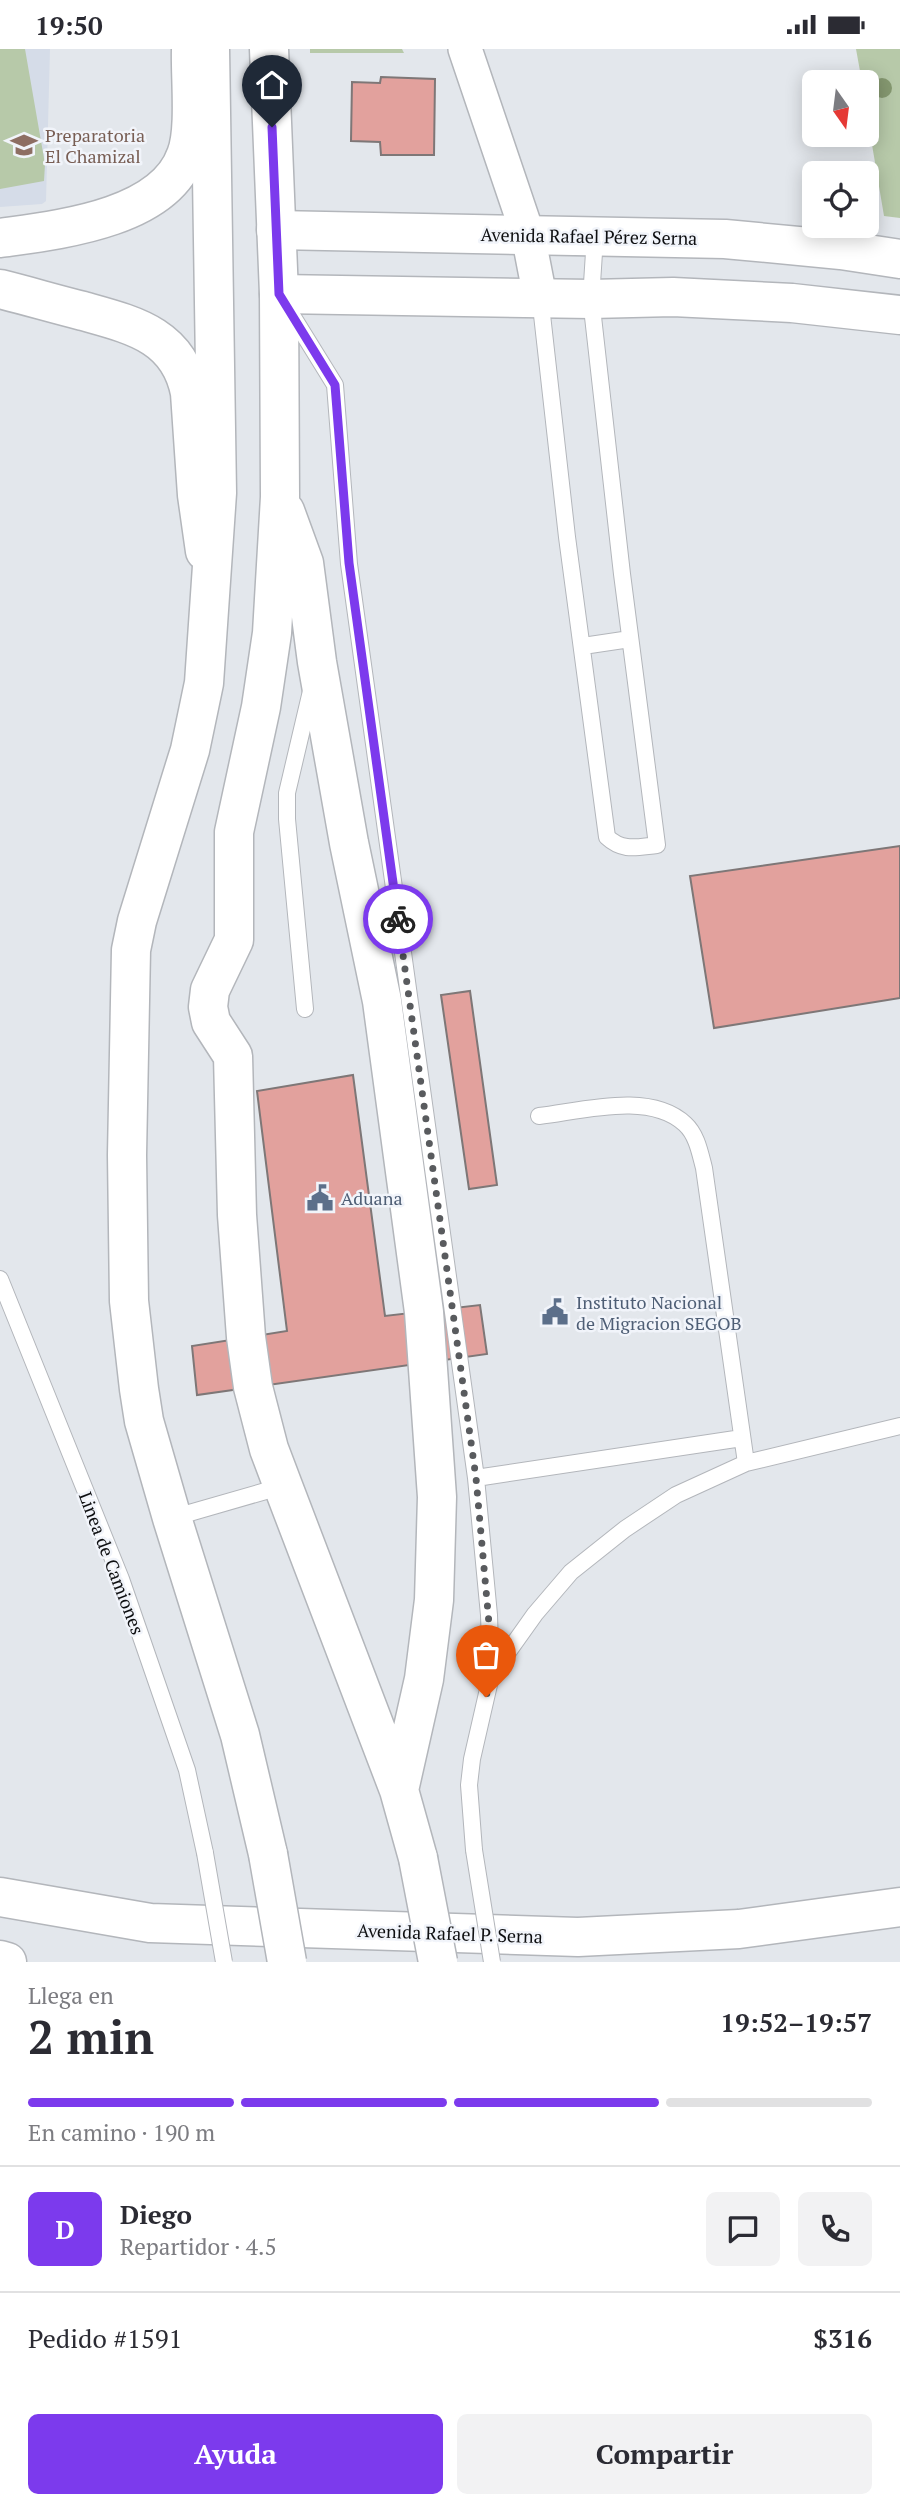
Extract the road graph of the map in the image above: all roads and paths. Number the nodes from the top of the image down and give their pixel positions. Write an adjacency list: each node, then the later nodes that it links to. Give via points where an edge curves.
1 (191, 49): 8 (main road, via 187,155 162,191 105,218)
2 (209, 49): 16 (main road, via 217,493)
3 (270, 49): 5 (main road)
4 (465, 49): 6 (street)
5 (276, 230): 6 (main road, Avenida Rafael Pérez Serna); 11 (main road)
6 (528, 235): 7 (main road, Avenida Rafael Pérez Serna); 12 (street)
7 (595, 237): 9 (main road, Avenida Rafael Pérez Serna, via 725,239); 13 (lane)
8 (0, 238)
9 (900, 259)
10 (0, 289): 16 (main road, via 133,324 172,352 190,393 198,508)
11 (279, 294): 12 (main road); 15 (main road); 26 (lane, via 335,385 349,563)
12 (540, 297): 13 (main road); 18 (lane)
13 (591, 299): 14 (main road, via 673,297); 17 (lane)
14 (900, 315)
15 (280, 497): 19 (main road, via 304,563); 27 (main road, via 272,633 234,832 234,940 210,990 208,1007 211,1021 233,1056 246,1337 253,1387)
16 (211, 580): 28 (main road, via 198,721 137,921 129,971 129,1301 144,1421)
17 (630, 639): 18 (lane); 18 (lane, via 657,845 624,848 607,837)
18 (583, 646)
19 (317, 662): 20 (lane, via 287,793); 30 (main road, via 382,1002 428,1362 437,1497 434,1600 424,1679)
20 (305, 1009)
21 (539, 1116): 24 (lane, via 635,1104 663,1110 686,1124 698,1143)
22 (0, 1279): 35 (lane, Linea de Camiones, bridge, via 121,1579 187,1770)
23 (900, 1426): 25 (lane)
24 (742, 1438): 25 (lane); 26 (lane)
25 (747, 1463): 29 (lane, via 676,1495 571,1572)
26 (476, 1478): 29 (lane)
27 (283, 1486): 28 (lane); 30 (main road)
28 (172, 1518): 36 (main road, bridge, via 236,1724 268,1854)
29 (491, 1676): 38 (lane, bridge, via 470,1772 474,1850)
30 (399, 1790): 37 (main road, bridge)
31 (0, 1897): 32 (main road, Avenida Rafael P. Serna, via 150,1923 578,1937 739,1929)
32 (900, 1907)
33 (0, 1960): 34 (main road)
34 (7, 1962)
35 (224, 1962)
36 (286, 1962)
37 (438, 1962)
38 (492, 1962)

